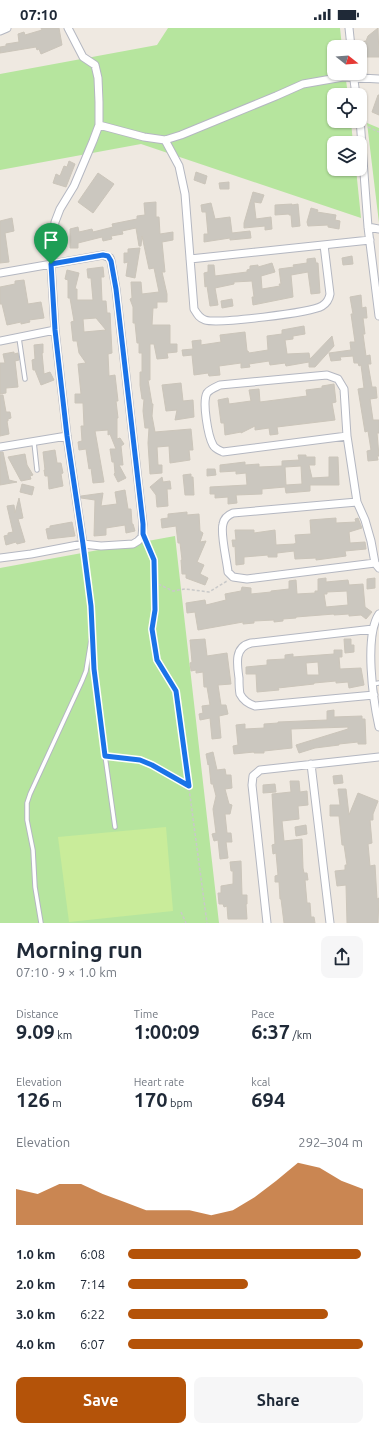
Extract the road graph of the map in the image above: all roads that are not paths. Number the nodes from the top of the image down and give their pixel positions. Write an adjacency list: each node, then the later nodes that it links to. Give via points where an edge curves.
1 (7, 28): 4 (street)
2 (68, 28): 9 (street, via 83,57 94,65 98,78)
3 (349, 28): 5 (street)
4 (0, 31)
5 (350, 40)
6 (367, 77): 8 (street)
7 (327, 79): 11 (street, via 303,84 181,136)
8 (379, 79)
9 (99, 125): 11 (street); 17 (street, via 74,186 60,208 53,232)
10 (360, 128): 12 (street)
11 (165, 140): 16 (street, via 179,166 185,194)
12 (368, 227): 13 (street); 14 (street)
13 (379, 229)
14 (370, 240): 15 (street); 19 (street)
15 (324, 245): 16 (street); 16 (street, via 330,290 330,297 326,303 316,309 249,318 212,321 204,320 198,315 194,309)
16 (190, 259)
17 (51, 264): 18 (street); 20 (street); 30 (street, via 103,255 108,256 111,261 143,524 143,534 133,544)
18 (0, 273)
19 (379, 316)
20 (55, 330): 21 (street); 24 (street)
21 (20, 338): 22 (street); 23 (lane)
22 (0, 341)
23 (25, 379)
24 (67, 436): 26 (street); 30 (street)
25 (347, 436): 25 (street, via 344,390 338,379 331,376 220,386 208,392 206,396 205,406 213,446 223,452); 29 (street)
26 (34, 442): 27 (street); 28 (lane)
27 (0, 447)
28 (37, 470)
29 (357, 502): 31 (street); 33 (street, via 229,515 223,523 222,531 228,572 234,577 247,579)
30 (83, 544): 32 (street); 36 (lane)
31 (376, 554): 33 (street)
32 (0, 557)
33 (377, 565)
34 (379, 614): 35 (street)
35 (373, 629): 37 (street, via 372,653); 38 (street, via 251,643 241,649 237,661 240,694 244,700 255,706)
36 (92, 634): 42 (lane, via 94,669); 43 (lane, via 86,671 27,803)
37 (376, 683): 38 (street)
38 (374, 695): 39 (street)
39 (379, 727)
40 (379, 757): 41 (street)
41 (311, 764): 44 (street, via 260,770 253,776); 45 (street)
42 (115, 827)
43 (41, 923)
44 (267, 923)
45 (330, 923)

